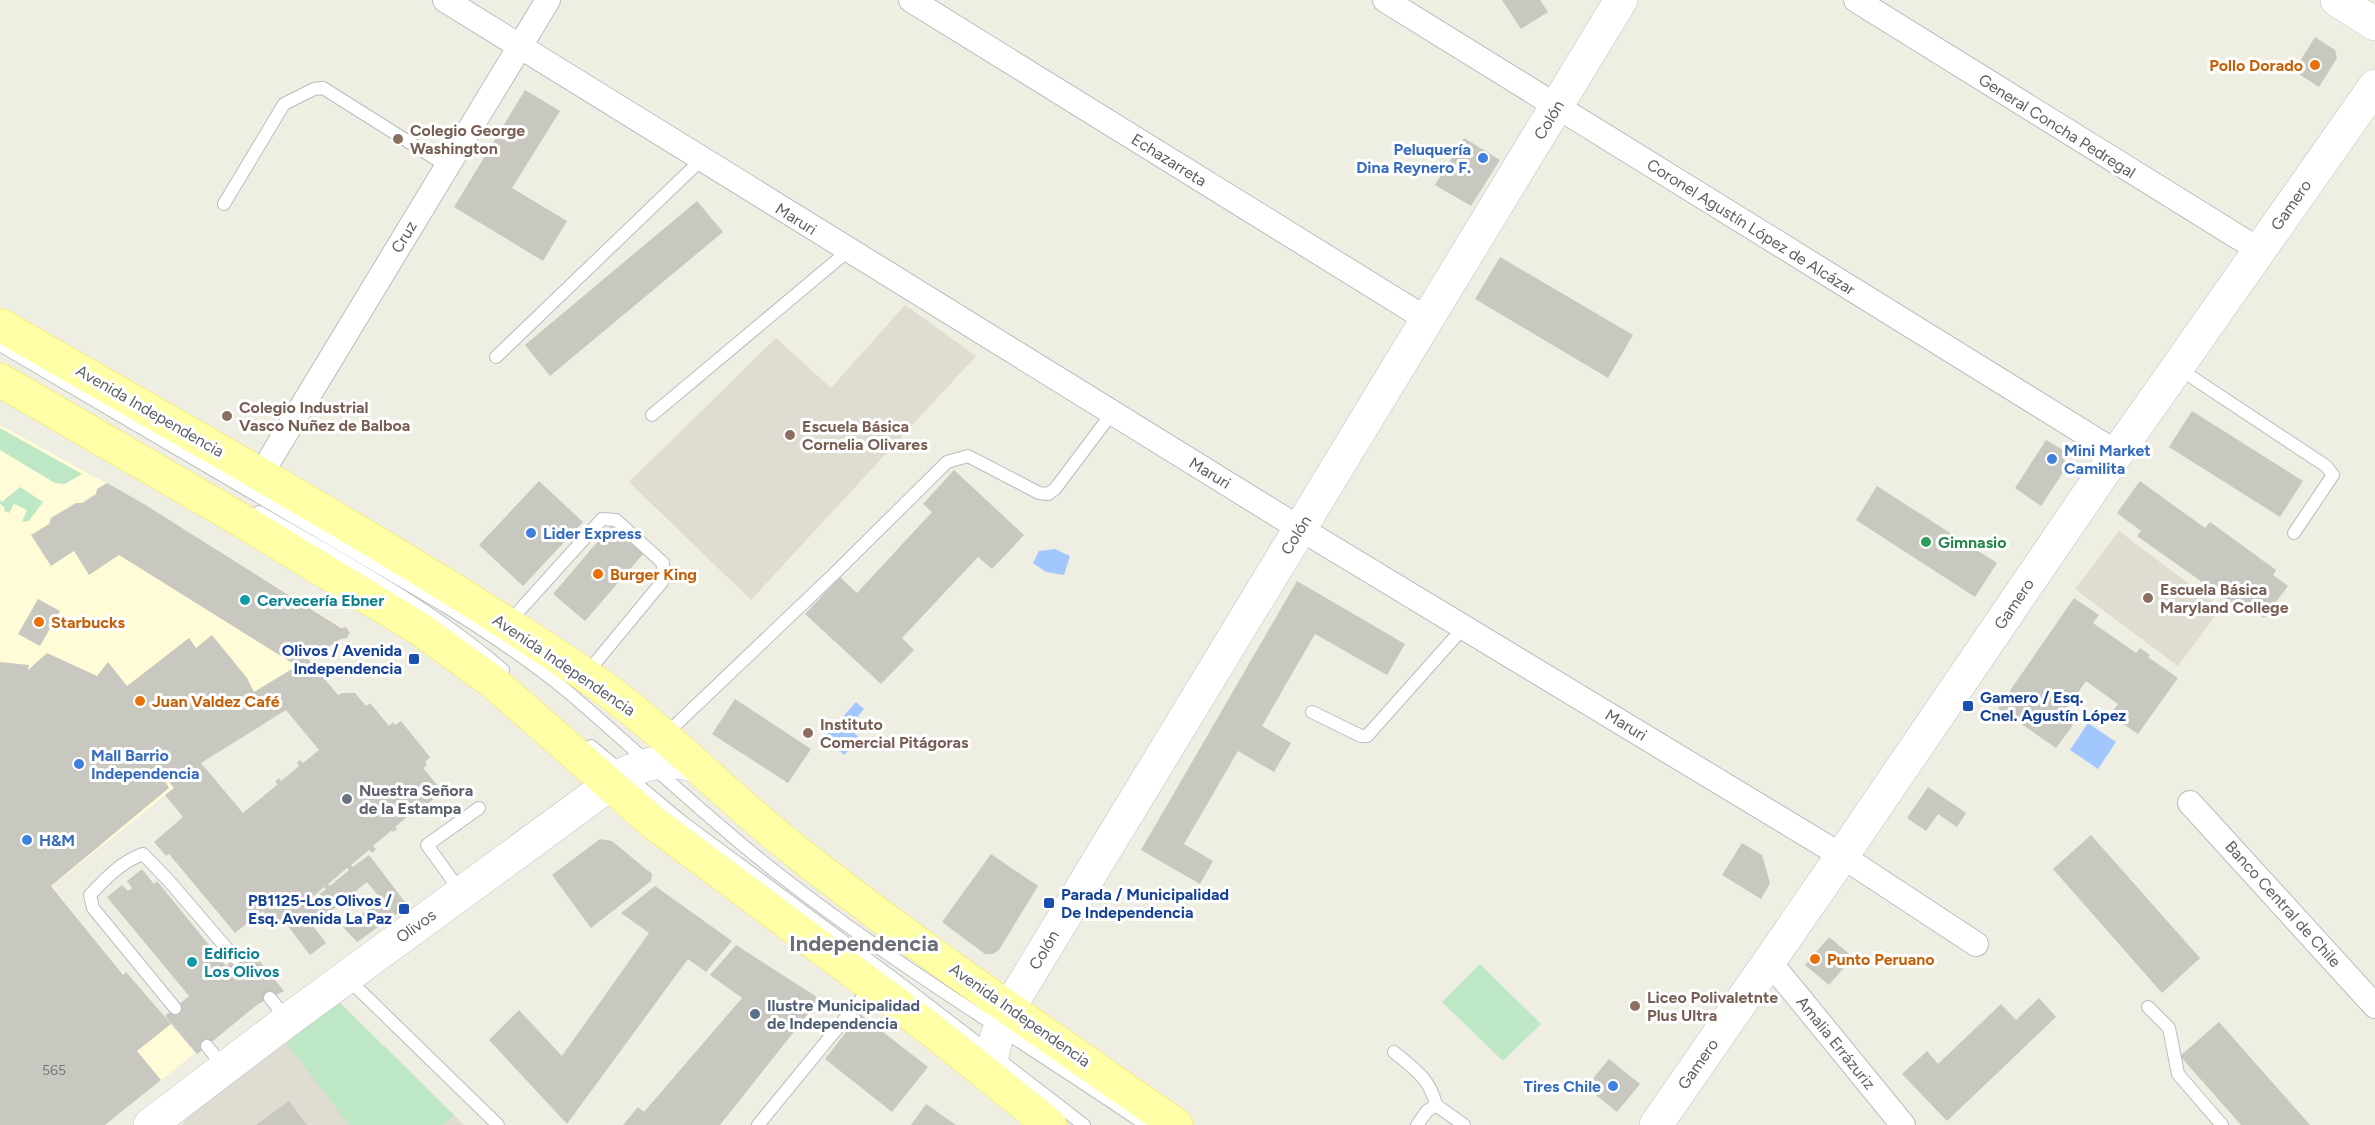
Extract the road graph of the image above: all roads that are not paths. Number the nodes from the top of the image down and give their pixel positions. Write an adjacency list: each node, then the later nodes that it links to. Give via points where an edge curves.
1 (445, 0): 7 (street, Maruri)
2 (548, 0): 7 (street, Cruz)
3 (911, 0): 15 (street, Echazarreta)
4 (1385, 0): 9 (street, Coronel Agustín López de Alcázar)
5 (1621, 0): 9 (street, Colón)
6 (1856, 0): 14 (street, General Concha Pedregal)
7 (520, 46): 10 (street, Maruri); 11 (street, Cruz)
8 (2375, 86): 14 (street, Gamero)
9 (1557, 107): 15 (street, Colón); 23 (street, Coronel Agustín López de Alcázar)
10 (701, 160): 13 (street, Maruri); 18 (lane)
11 (447, 166): 12 (lane, via 323,88 314,89 284,104); 24 (street, Cruz)
12 (224, 204)
13 (848, 250): 21 (street, Maruri); 22 (lane)
14 (2259, 250): 19 (street, Gamero)
15 (1428, 320): 26 (street, Colón)
16 (0, 325): 24 (main road, Avenida Independencia)
17 (0, 345): 34 (lane, via 463,617 566,691)
18 (496, 357)
19 (2177, 367): 23 (street, Gamero); 27 (lane, via 2326,466 2333,475)
20 (0, 380): 34 (main road, Avenida Independencia, via 420,628 493,682)
21 (1112, 413): 26 (street, Maruri); 34 (lane, via 1048,494 968,456 947,462)
22 (652, 415)
23 (2117, 453): 37 (street, Gamero)
24 (261, 474): 28 (main road, Avenida Independencia)
25 (245, 504): 31 (lane, via 418,607)
26 (1301, 528): 29 (street, Maruri); 47 (street, Colón)
27 (2294, 533)
28 (508, 624): 30 (main road, Avenida Independencia); 30 (lane, via 602,519 616,520 663,563 662,582)
29 (1464, 627): 32 (lane, via 1367,736); 37 (street, Maruri)
30 (585, 675): 34 (main road, Avenida Independencia, via 618,699)
31 (515, 680)
32 (1312, 712)
33 (582, 739): 34 (lane)
34 (636, 765): 38 (street, Olivos); 43 (main road, Avenida Independencia, via 654,823); 47 (lane); 47 (lane, via 718,849); 47 (main road, Avenida Independencia, via 696,766 801,856)
35 (2190, 803): 44 (street, Banco Central de Chile)
36 (479, 808): 38 (lane, via 427,845)
37 (1842, 856): 39 (street, Maruri); 41 (street, Gamero)
38 (461, 893): 42 (street, Olivos)
39 (1976, 944)
40 (235, 958): 46 (lane, via 142,854 117,870 90,895 93,908)
41 (1769, 961): 59 (street, Gamero); 60 (street, Amalia Errázuriz)
42 (346, 977): 50 (street, Olivos, via 279,1009 215,1057); 51 (lane)
43 (872, 986): 47 (main road, Avenida Independencia); 52 (lane)
44 (2375, 1006)
45 (2148, 1007): 61 (lane, via 2169,1028 2178,1074)
46 (175, 1008)
47 (994, 1036): 53 (main road, Avenida Independencia); 54 (lane); 55 (lane); 56 (main road, Avenida Independencia)
48 (1394, 1052): 49 (lane, via 1420,1073 1433,1090)
49 (1436, 1105): 57 (lane); 58 (lane)
50 (150, 1125)
51 (498, 1125)
52 (758, 1125)
53 (1050, 1125)
54 (1084, 1125)
55 (1146, 1125)
56 (1176, 1125)
57 (1417, 1125)
58 (1464, 1125)
59 (1656, 1125)
60 (1903, 1125)
61 (2222, 1125)

